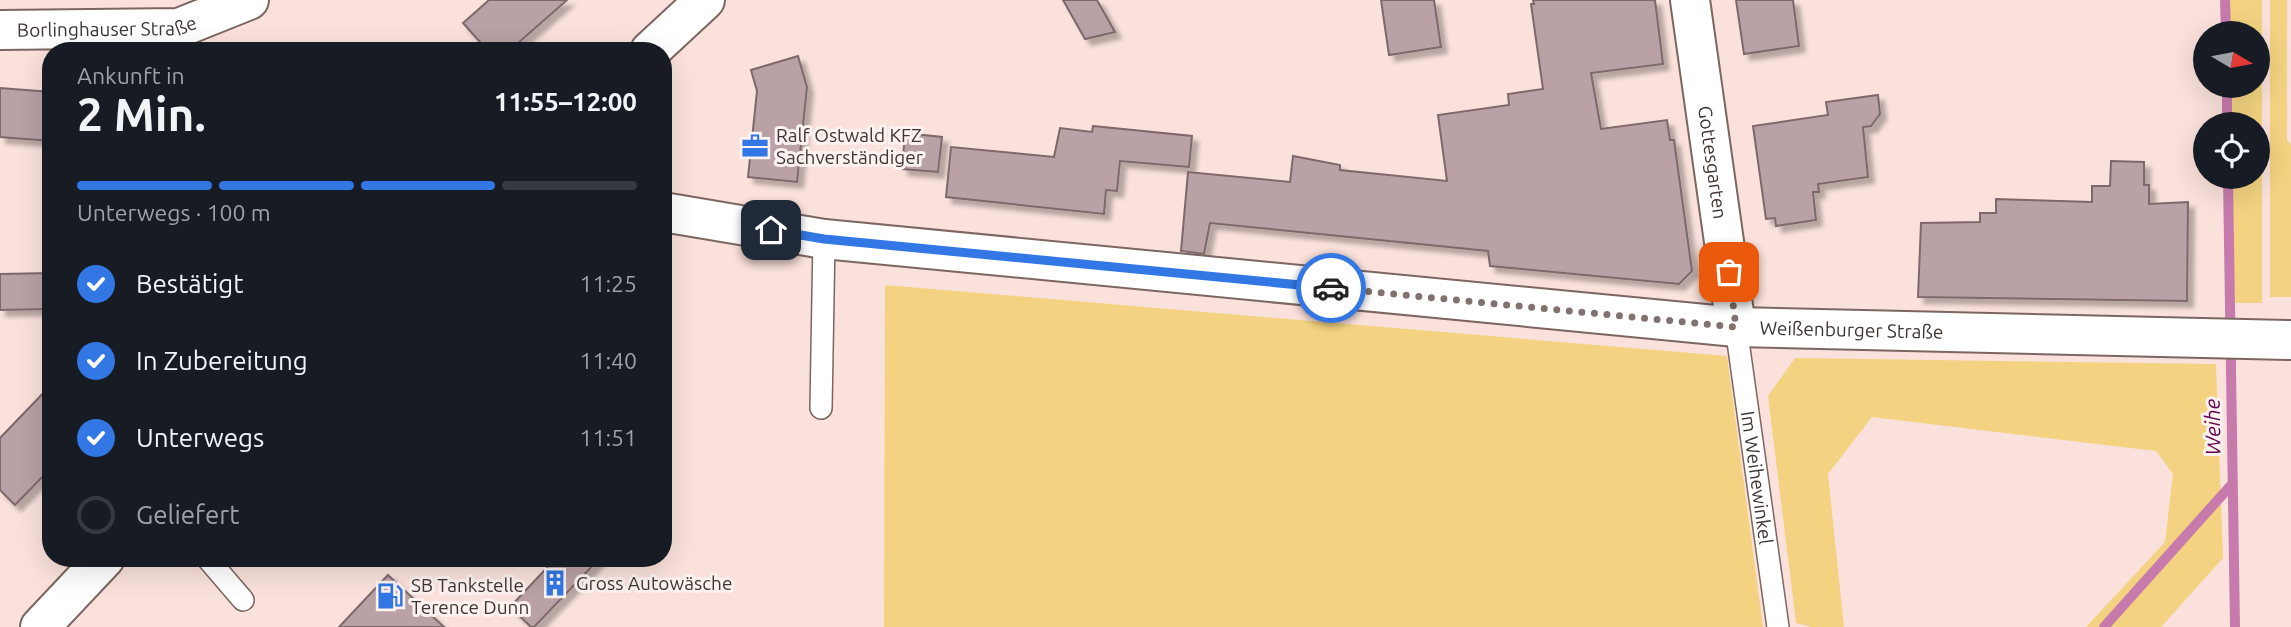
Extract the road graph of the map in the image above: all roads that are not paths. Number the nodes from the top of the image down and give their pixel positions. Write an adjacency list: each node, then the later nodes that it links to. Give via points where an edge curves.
1 (249, 0): 4 (street, Borlinghauser Straße, via 179,28)
2 (705, 0): 5 (street)
3 (1690, 0): 8 (street, Gottesgarten)
4 (0, 30)
5 (660, 42)
6 (672, 214): 7 (street, Weißenburger Straße)
7 (824, 239): 8 (street, Weißenburger Straße); 10 (lane)
8 (1736, 327): 9 (street, Weißenburger Straße); 15 (lane, Im Weihewinkel)
9 (2275, 340)
10 (821, 408)
11 (97, 567): 14 (street)
12 (215, 567): 13 (lane)
13 (243, 600)
14 (40, 627)
15 (1778, 627)

